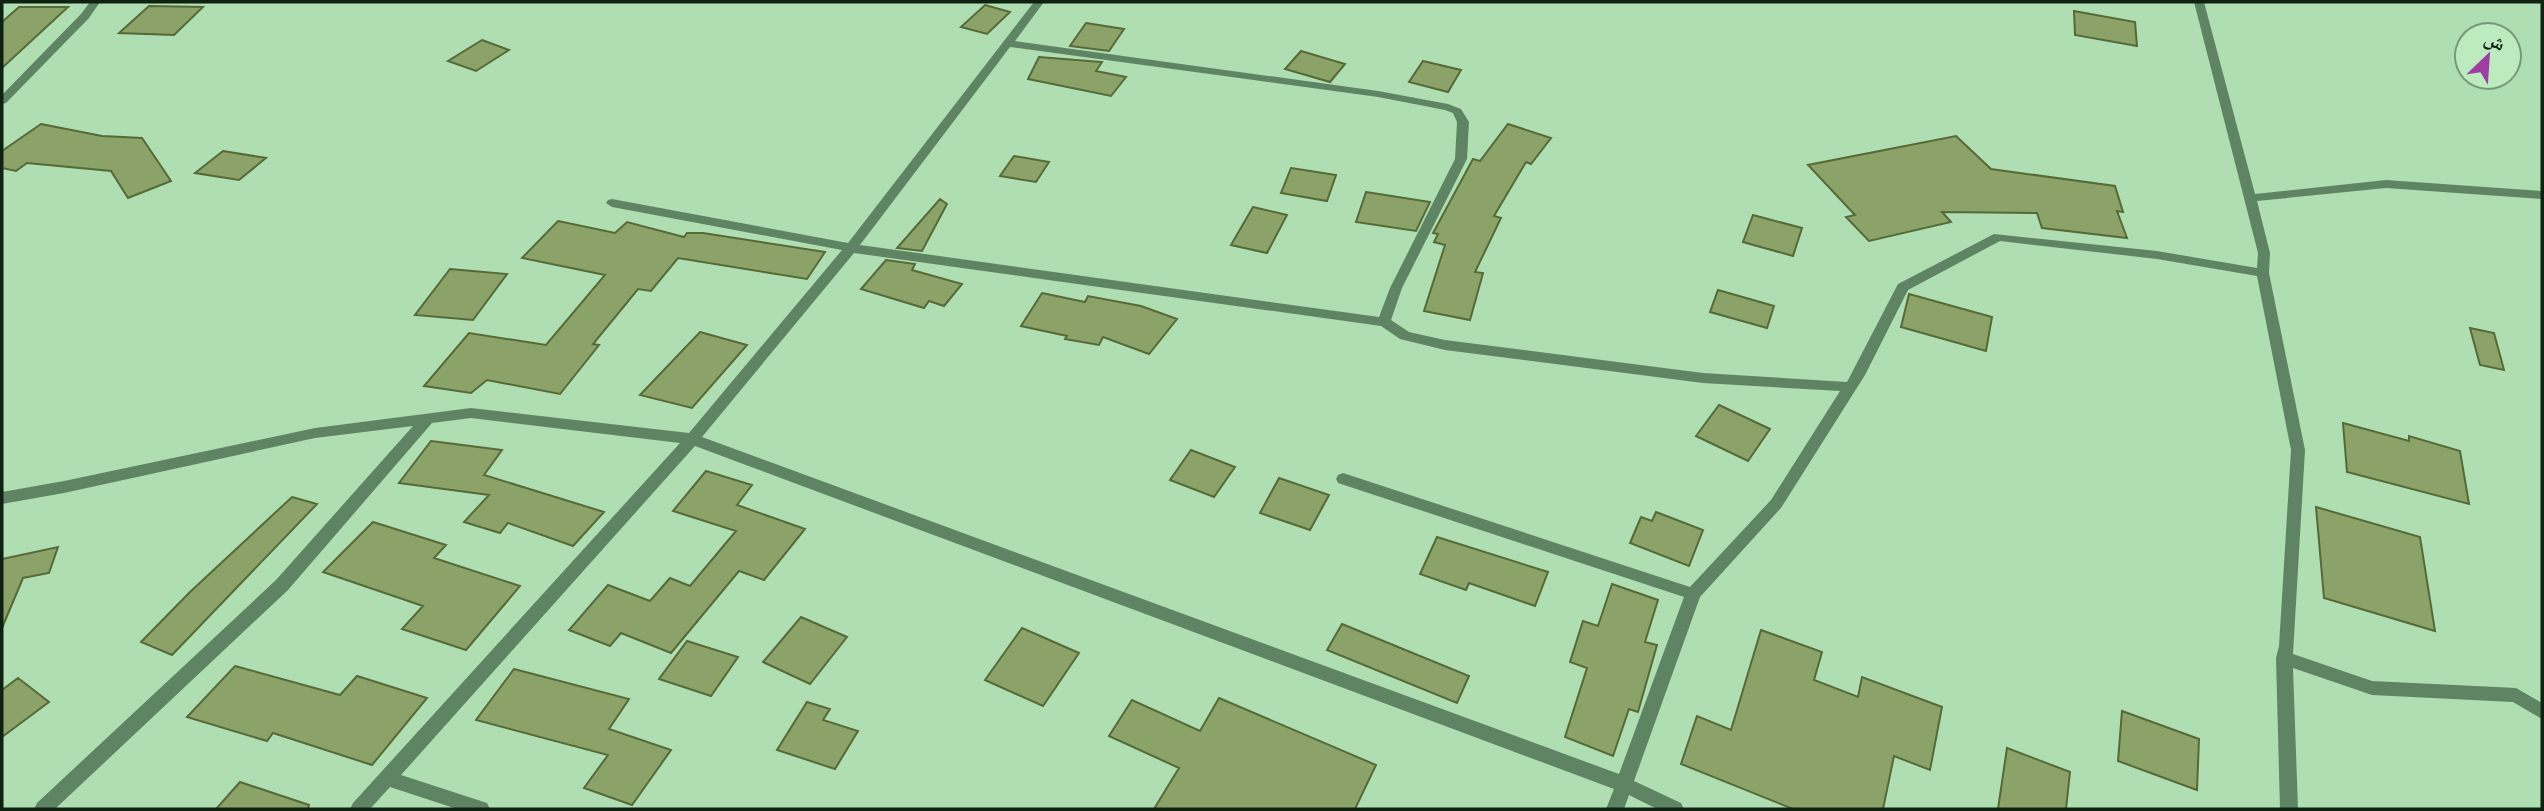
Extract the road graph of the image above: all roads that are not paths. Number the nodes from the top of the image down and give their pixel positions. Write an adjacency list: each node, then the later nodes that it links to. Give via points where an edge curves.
1 (94, 2): 5 (street)
2 (1039, 2): 4 (street)
3 (2199, 2): 7 (street)
4 (1007, 43): 9 (street); 11 (street, via 1378,94 1457,111 1463,122 1461,159 1396,288)
5 (2, 101)
6 (2542, 195): 7 (street, via 2386,184)
7 (2249, 198): 10 (street, via 2264,253)
8 (612, 203): 9 (street)
9 (850, 248): 11 (street); 14 (street)
10 (2263, 273): 12 (street, via 2157,255 1998,237 1903,287); 18 (street, via 2298,450)
11 (1384, 322): 12 (street, via 1405,336 1445,345 1703,378)
12 (1851, 387): 17 (street, via 1776,504)
13 (429, 417): 14 (street, via 471,413); 16 (street, via 315,433); 22 (street, via 282,585)
14 (692, 439): 20 (street); 21 (street)
15 (1343, 479): 17 (street)
16 (2, 498)
17 (1693, 594): 21 (street)
18 (2284, 658): 19 (street, via 2372,688 2516,695); 27 (street)
19 (2542, 712)
20 (387, 778): 23 (street); 24 (street)
21 (1623, 784): 25 (street); 26 (street)
22 (43, 809)
23 (359, 809)
24 (481, 809)
25 (1615, 809)
26 (1675, 809)
27 (2289, 809)

